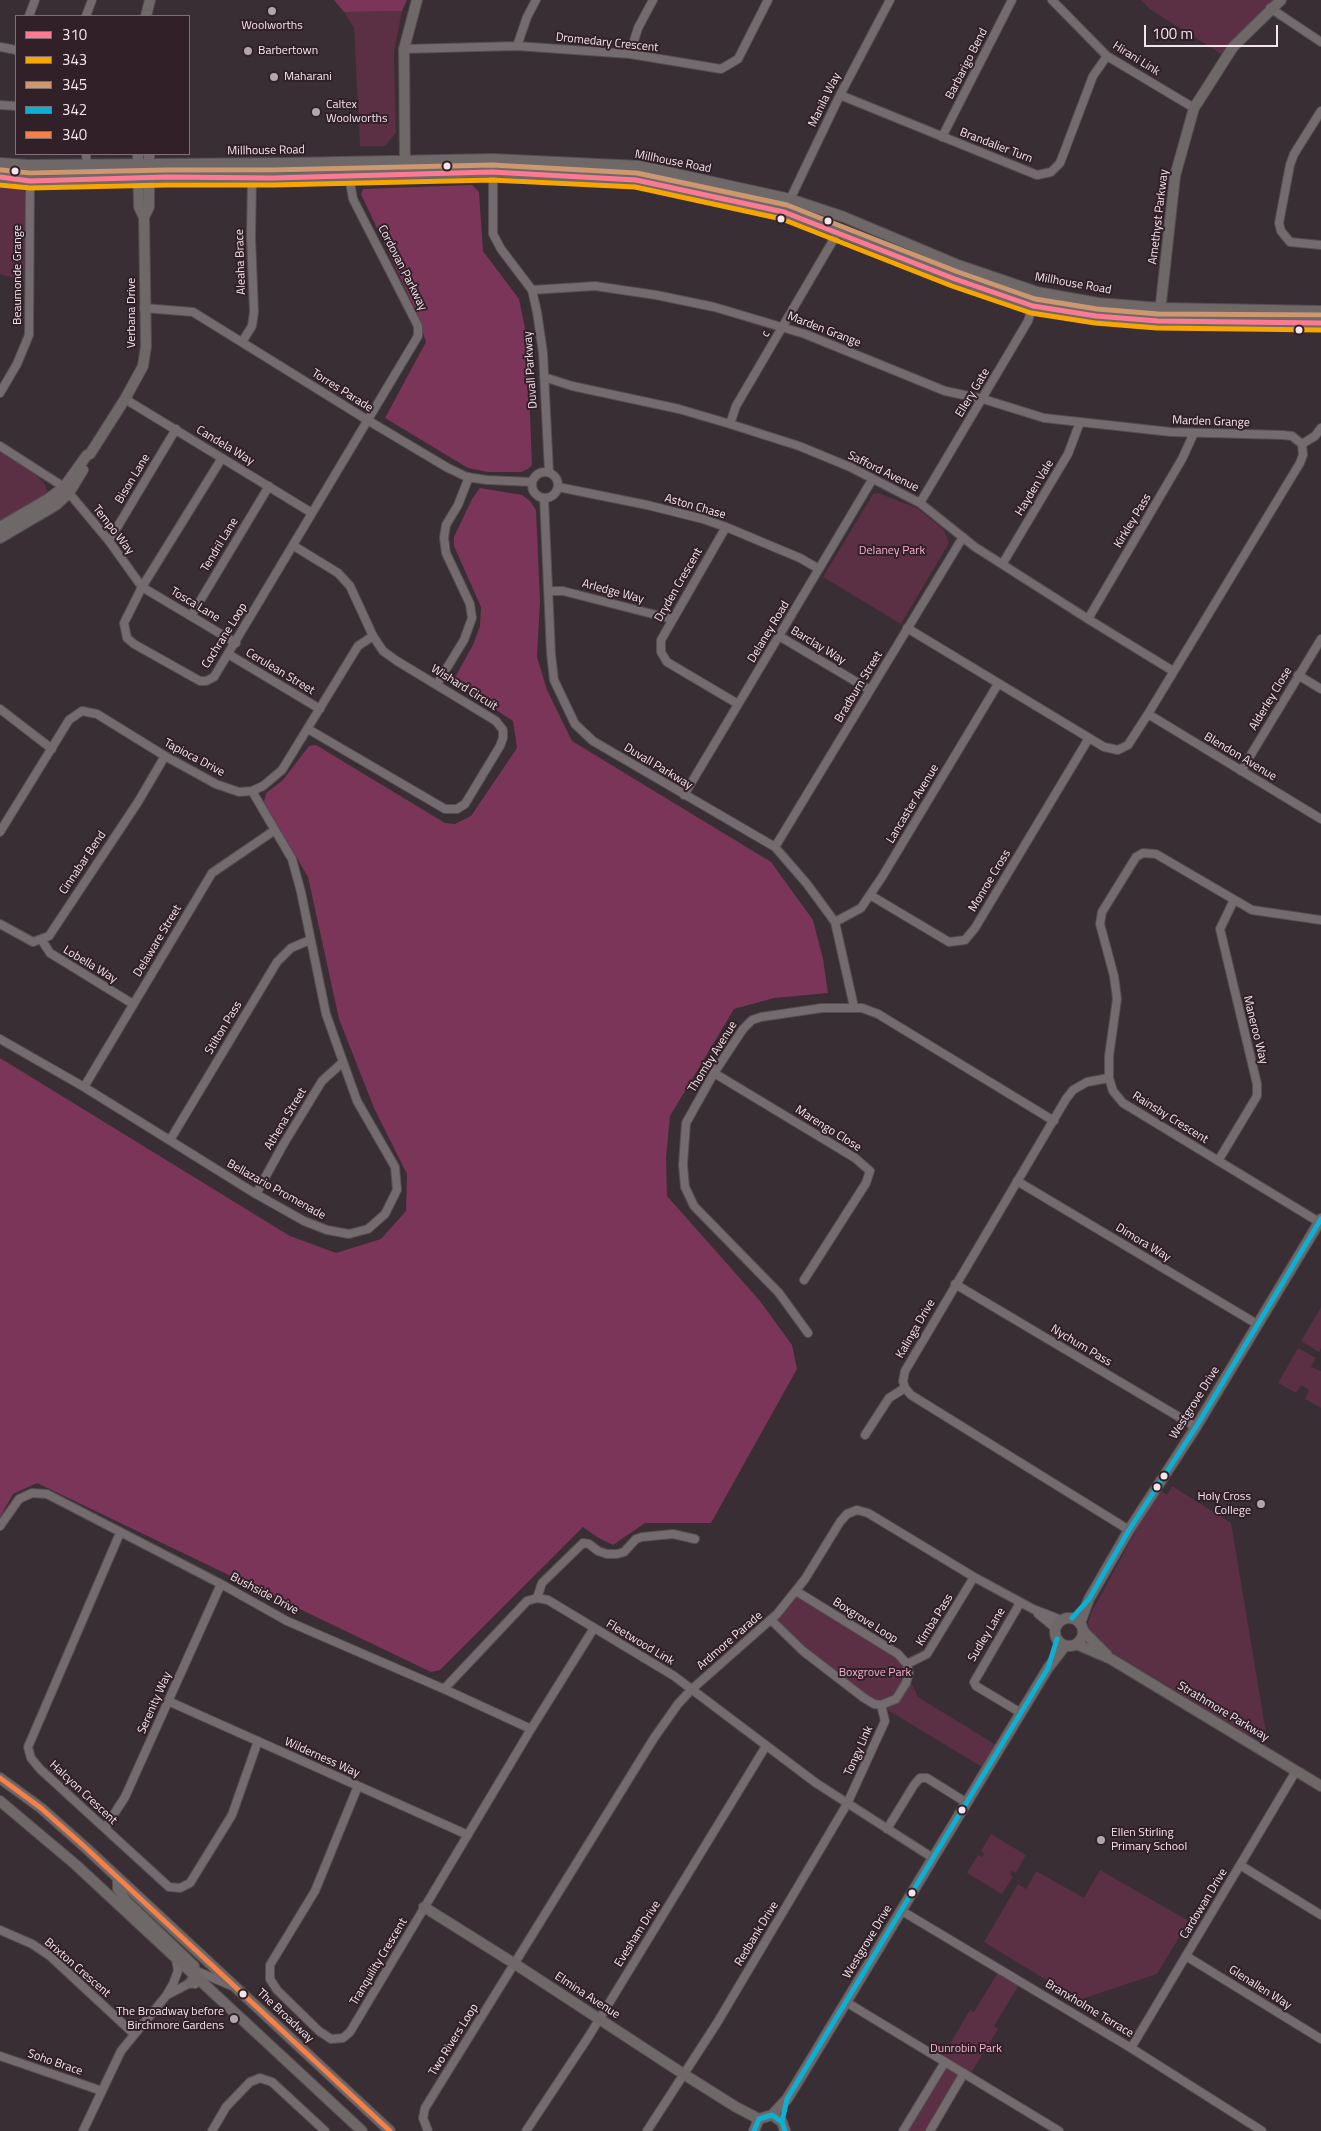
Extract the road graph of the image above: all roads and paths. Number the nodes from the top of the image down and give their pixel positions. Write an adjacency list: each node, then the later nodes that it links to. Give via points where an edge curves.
1 (35, 0): 13 (street)
2 (92, 0): 14 (street)
3 (150, 0): 15 (main road)
4 (417, 0): 19 (main road)
5 (536, 0): 17 (street)
6 (653, 0): 21 (street, via 638,28)
7 (768, 0): 21 (street, Dromedary Crescent, via 738,59 721,69)
8 (890, 0): 23 (street, Manila Way)
9 (1012, 0): 28 (street, Barbarigo Bend)
10 (1052, 0): 22 (street, Hirani Link)
11 (1281, 0): 12 (main road, Amethyst Parkway)
12 (1270, 8): 16 (street); 26 (main road, Amethyst Parkway, via 1233,47)
13 (29, 15)
14 (86, 15)
15 (146, 15)
16 (1321, 42)
17 (517, 46): 19 (street, Dromedary Crescent); 21 (street, Dromedary Crescent)
18 (0, 47): 20 (street)
19 (404, 49): 32 (main road)
20 (15, 50)
21 (630, 54)
22 (1107, 56): 26 (street, Hirani Link); 28 (street, Brandalier Turn, via 1093,76 1060,163 1050,172 1037,174)
23 (840, 95): 28 (street, Brandalier Turn); 45 (street, Manila Way)
24 (0, 105): 25 (street)
25 (15, 106)
26 (1194, 108): 54 (main road, Amethyst Parkway, via 1175,176)
27 (1321, 111): 49 (street, via 1294,154 1279,223 1290,242)
28 (942, 137)
29 (86, 155): 34 (street)
30 (143, 159): 32 (main road, Millhouse Road); 34 (main road, Millhouse Road); 40 (main road, Verbana Drive); 41 (main road, Verbana Drive)
31 (493, 159): 32 (main road, Millhouse Road); 35 (main road, Millhouse Road); 36 (street, Duvall Parkway)
32 (405, 162): 37 (main road)
33 (0, 163): 34 (main road, Millhouse Road)
34 (87, 165)
35 (640, 166): 43 (main road); 45 (main road, Millhouse Road)
36 (492, 172): 37 (main road, Millhouse Road); 43 (main road, Millhouse Road); 50 (street, Duvall Parkway, via 493,234 500,249)
37 (406, 174): 38 (main road, Millhouse Road)
38 (349, 176): 42 (main road, Millhouse Road); 64 (street, Cordovan Parkway, via 353,199 418,326 418,336)
39 (0, 177): 44 (main road, Millhouse Road)
40 (138, 178): 41 (main road, Millhouse Road); 44 (main road, Millhouse Road); 47 (main road, Verbana Drive, via 139,207)
41 (149, 178): 42 (main road, Millhouse Road); 47 (main road, Verbana Drive, via 149,207)
42 (252, 178): 59 (street, Aleaha Brace, via 254,312 252,326)
43 (636, 180): 46 (main road, Millhouse Road)
44 (30, 181): 61 (street, Beaumonde Grange, via 29,335)
45 (790, 199): 46 (street, Manila Way); 51 (main road, Millhouse Road)
46 (784, 212): 48 (main road, Millhouse Road)
47 (144, 217): 53 (main road, Verbana Drive)
48 (838, 232): 52 (main road, Millhouse Road); 58 (street, c)
49 (1321, 245)
50 (532, 290): 58 (street, Marden Grange, via 595,286 714,307); 60 (street, Duvall Parkway)
51 (1036, 292): 52 (street, Ellery Gate); 54 (main road, Millhouse Road, via 1098,303)
52 (1033, 306): 56 (main road, Millhouse Road); 63 (street, Ellery Gate, via 1028,321)
53 (144, 308): 59 (street, Torres Parade, via 192,312); 62 (main road, Verbana Drive, via 145,357)
54 (1160, 308): 55 (main road, Millhouse Road); 56 (main road, Amethyst Parkway)
55 (1321, 311)
56 (1158, 321): 57 (main road, Millhouse Road)
57 (1321, 323)
58 (784, 327): 63 (street, Marden Grange, via 945,391); 66 (street, c, via 736,406)
59 (242, 342): 64 (street, Torres Parade)
60 (544, 377): 66 (street, Safford Avenue); 73 (street, Duvall Parkway)
61 (0, 393)
62 (125, 399): 68 (street, Candela Way); 79 (main road, Verbana Drive)
63 (983, 399): 65 (street, Marden Grange, via 1044,418); 81 (street, Ellery Gate)
64 (369, 422): 74 (street, Torres Parade); 82 (street, Cochrane Loop)
65 (1080, 422): 69 (street, Marden Grange); 89 (street, Hayden Vale, via 1068,454)
66 (730, 424): 75 (street, Safford Avenue, via 799,446)
67 (1321, 428): 70 (street)
68 (176, 429): 72 (street, Candela Way); 87 (street, Bison Lane)
69 (1194, 433): 70 (street, Marden Grange, via 1283,435 1292,436); 95 (street, Kirkley Pass, via 1182,460)
70 (1302, 444): 102 (street, via 1300,463)
71 (0, 446): 79 (street)
72 (222, 458): 77 (street, Candela Way); 91 (street, Cochrane Loop)
73 (549, 472): 76 (street, via 542,472); 78 (street, via 555,477)
74 (469, 477): 76 (street, Torres Parade); 104 (street, via 446,525 444,538 446,553 470,604 472,618 464,640)
75 (872, 480): 81 (street, Safford Avenue); 90 (street, Delaney Road)
76 (532, 482): 80 (street, via 535,494)
77 (269, 486): 82 (street, Candela Way); 93 (street, Tendril Lane)
78 (558, 488): 80 (street, via 553,496); 84 (street, Aston Chase, via 648,505)
79 (66, 490): 83 (main road, Verbana Drive); 85 (main road, Verbana Drive, via 43,514); 87 (street, Tempo Way)
80 (544, 498): 92 (street, Duvall Parkway)
81 (920, 502): 86 (street, Safford Avenue)
82 (312, 512): 88 (street, Cochrane Loop)
83 (0, 527)
84 (726, 527): 90 (street, Aston Chase); 94 (street, Dryden Crescent)
85 (0, 538)
86 (963, 538): 89 (street, Safford Avenue); 96 (street, Bradburn Street)
87 (108, 541): 91 (street, Tempo Way)
88 (294, 546): 97 (street, Wishard Circuit, via 338,573 350,586); 100 (street, Cochrane Loop)
89 (1002, 563): 95 (street, Safford Avenue)
90 (819, 569): 98 (street, Delaney Road)
91 (142, 587): 93 (street, Tosca Lane); 101 (street, Cochrane Loop, via 124,623 128,638 134,644 200,681 214,677)
92 (548, 591): 94 (street, Arledge Way, via 563,591); 118 (street, Duvall Parkway, via 554,680 575,724 593,741)
93 (191, 616): 100 (street, Tosca Lane)
94 (672, 619): 108 (street, Dryden Crescent, via 661,640 661,652 667,662)
95 (1088, 619): 102 (street, Safford Avenue)
96 (907, 628): 105 (street); 107 (street, Bradburn Street)
97 (373, 636): 104 (street, Wishard Circuit, via 390,656); 109 (street, via 358,646)
98 (780, 636): 107 (street, Barclay Way); 108 (street, Delaney Road)
99 (1321, 638): 103 (street, Alderley Close)
100 (236, 643): 101 (street, Cochrane Loop)
101 (228, 654): 109 (street, Cerulean Street)
102 (1174, 670): 111 (street)
103 (1298, 675): 106 (street); 116 (street, Alderley Close)
104 (437, 684): 112 (street, Wishard Circuit, via 496,721 503,730 500,746 465,804 457,810 438,806)
105 (998, 684): 113 (street); 123 (street, Lancaster Avenue)
106 (1321, 689)
107 (870, 690): 122 (street, Bradburn Street)
108 (738, 704): 118 (street, Delaney Road)
109 (320, 709): 112 (street)
110 (0, 710): 114 (street)
111 (1148, 714): 113 (street, via 1128,745 1118,750 1104,747); 116 (street, Blendon Avenue)
112 (308, 729): 117 (street, via 273,780)
113 (1089, 738): 123 (street, Monroe Cross, via 966,940 949,942)
114 (52, 749): 115 (street, Tapioca Drive, via 69,720 82,711 97,714); 121 (street, Tapioca Drive)
115 (165, 756): 117 (street, Tapioca Drive, via 216,784 239,792); 128 (street, Cinnabar Bend, via 49,936)
116 (1241, 770): 119 (street, Blendon Avenue)
117 (252, 791): 120 (street, Bellazario Promenade)
118 (684, 795): 122 (street, Duvall Parkway)
119 (1321, 819)
120 (275, 830): 129 (street, Bellazario Promenade, via 292,859); 130 (street, Delaware Street, via 212,873)
121 (0, 832)
122 (775, 848): 126 (street, Duvall Parkway)
123 (870, 895): 126 (street, Lancaster Avenue, via 861,908)
124 (1234, 900): 125 (street, via 1252,910); 135 (street, via 1156,854 1136,856 1102,912 1100,924 1117,999); 139 (street, Maneroo Way, via 1220,929 1257,1084 1257,1096)
125 (1321, 920)
126 (835, 922): 131 (street, Duvall Parkway)
127 (0, 924): 128 (street, via 34,942)
128 (41, 939): 130 (street, Lobella Way, via 50,953)
129 (310, 940): 133 (street, Bellazario Promenade, via 326,1014); 138 (street, Stilton Pass, via 291,948 276,962)
130 (133, 1004): 136 (street, Delaware Street)
131 (854, 1007): 134 (street, Thomby Avenue, via 822,1008 752,1020); 137 (street, Thomby Avenue, via 878,1014)
132 (0, 1039): 136 (street, Bellazario Promenade)
133 (343, 1062): 141 (street, Athena Street, via 322,1081); 141 (street, Bellazario Promenade, via 357,1101 395,1167 397,1190 385,1214 368,1229 349,1234 327,1230)
134 (714, 1073): 143 (street, Marengo Close, via 855,1158 870,1171 866,1183); 146 (street, Thomby Avenue, via 686,1123 685,1187 694,1206 779,1292)
135 (1109, 1078): 137 (street, Kalinga Drive, via 1087,1082 1074,1090); 139 (street, Rainsby Crescent, via 1113,1091 1124,1102)
136 (84, 1087): 138 (street, Bellazario Promenade)
137 (1054, 1120): 140 (street, Kalinga Drive)
138 (170, 1140): 141 (street, Bellazario Promenade)
139 (1218, 1161): 142 (street, Rainsby Crescent)
140 (1017, 1181): 144 (street, Kalinga Drive); 145 (street, Dimora Way)
141 (256, 1194)
142 (1320, 1221): 145 (main road, Westgrove Drive)
143 (804, 1280)
144 (955, 1284): 147 (street, Kalinga Drive, via 905,1371); 148 (street, Nychum Pass)
145 (1257, 1324): 148 (main road, Westgrove Drive)
146 (808, 1333)
147 (905, 1388): 149 (street, via 889,1398); 151 (street, via 911,1395)
148 (1196, 1427): 151 (main road, Westgrove Drive)
149 (866, 1435)
150 (0, 1526): 152 (street, Bushside Drive, via 20,1499 39,1492)
151 (1129, 1530): 161 (main road, Westgrove Drive)
152 (120, 1532): 155 (street, Bushside Drive); 184 (street, Halcyon Crescent, via 28,1747 31,1758 40,1769)
153 (695, 1539): 157 (street, via 673,1534 642,1537 617,1554 607,1554 583,1543 542,1583)
154 (974, 1577): 156 (street, Ardmore Parade, via 868,1513 857,1510 840,1522); 158 (street, Ardmore Parade); 167 (street, Kimba Pass, via 927,1654)
155 (221, 1584): 169 (street, Bushside Drive, via 287,1621); 171 (street, Serenity Way)
156 (796, 1591): 159 (street, Ardmore Parade); 167 (street, Boxgrove Loop, via 898,1654)
157 (537, 1598): 162 (street, Fleetwood Link, via 548,1600); 169 (street, via 526,1601)
158 (1020, 1603): 160 (street, Ardmore Parade); 173 (street, Sudley Lane, via 974,1682)
159 (771, 1620): 170 (street, Ardmore Parade); 172 (street, via 811,1658 864,1698)
160 (1058, 1624): 161 (main road); 163 (main road, Westgrove Drive)
161 (1078, 1624): 164 (main road, Westgrove Drive, via 1082,1638); 166 (main road, Strathmore Parkway)
162 (594, 1628): 170 (street, Fleetwood Link, via 674,1676); 174 (street, Tranquility Crescent)
163 (1056, 1639): 165 (main road); 168 (main road, Westgrove Drive)
164 (1076, 1644): 165 (main road); 166 (main road, Strathmore Parkway)
165 (1065, 1646): 168 (main road, Westgrove Drive)
166 (1112, 1659): 177 (main road, Strathmore Parkway)
167 (907, 1664): 172 (street, via 906,1683 896,1699)
168 (1048, 1668): 173 (main road, Westgrove Drive)
169 (444, 1688): 174 (street, Bushside Drive)
170 (691, 1690): 176 (street, Fleetwood Link); 196 (street, Ardmore Parade, via 654,1738)
171 (168, 1701): 175 (street, Wilderness Way); 184 (street, Serenity Way, via 125,1797)
172 (881, 1705): 183 (street, Tongy Link, via 885,1721)
173 (1021, 1713): 182 (main road, Westgrove Drive)
174 (531, 1729): 186 (street, Tranquility Crescent)
175 (258, 1741): 179 (street, Wilderness Way); 184 (street, Halcyon Crescent, via 232,1815 190,1883 180,1888 169,1887)
176 (766, 1746): 183 (street, Fleetwood Link); 202 (street, Evesham Drive)
177 (1296, 1771): 180 (main road, Strathmore Parkway); 188 (street, Cardowan Drive)
178 (0, 1778): 189 (main road, The Broadway, via 41,1808)
179 (358, 1786): 186 (street, Wilderness Way); 190 (street, Tranquility Crescent, via 315,1891 270,1965 270,1980 276,1990 319,2031 331,2039 343,2038 350,2032)
180 (1321, 1786)
181 (0, 1800): 195 (main road, The Broadway)
182 (967, 1803): 185 (street, via 926,1778 920,1778); 187 (main road, Westgrove Drive)
183 (847, 1804): 185 (street, Fleetwood Link); 209 (street, Redbank Drive)
184 (105, 1828)
185 (887, 1830): 187 (street, Fleetwood Link)
186 (468, 1835): 190 (street, Tranquility Crescent)
187 (933, 1858): 191 (main road, Westgrove Drive)
188 (1240, 1865): 192 (street); 194 (street, Cardowan Drive)
189 (118, 1878): 197 (main road, The Broadway, via 118,1889 126,1901 191,1962); 199 (main road, The Broadway)
190 (424, 1907): 196 (main road, Elmina Avenue)
191 (902, 1911): 201 (main road, Westgrove Drive); 205 (street, Branxholme Terrace)
192 (1321, 1915)
193 (0, 1930): 203 (street, Brixton Crescent, via 50,1956)
194 (1186, 1956): 204 (street, Glenallen Way); 205 (street, Cardowan Drive)
195 (176, 1958): 197 (main road, The Broadway); 198 (street, via 179,1967)
196 (515, 1964): 202 (main road, Elmina Avenue); 220 (street, Two Rivers Loop, via 425,2108 423,2118)
197 (192, 1975): 198 (street, via 181,1972); 199 (street); 200 (street); 218 (main road, The Broadway)
198 (177, 1977): 200 (street)
199 (237, 1988): 219 (main road, The Broadway)
200 (166, 1996): 203 (street)
201 (846, 2002): 207 (street); 211 (main road, Westgrove Drive)
202 (599, 2019): 209 (main road, Elmina Avenue); 221 (street, Evesham Drive)
203 (134, 2034): 210 (street, via 121,2051)
204 (1321, 2039)
205 (1131, 2048): 226 (street, Branxholme Terrace)
206 (0, 2056): 210 (street, Soho Brace)
207 (945, 2062): 208 (street); 223 (street)
208 (964, 2073): 224 (street); 225 (street)
209 (685, 2075): 213 (main road, Elmina Avenue, via 736,2107); 222 (street)
210 (102, 2091): 215 (street)
211 (787, 2099): 212 (main road, Westgrove Drive); 214 (main road, Westgrove Drive)
212 (772, 2115): 213 (main road); 214 (main road)
213 (756, 2125)
214 (784, 2129)
215 (83, 2131)
216 (212, 2131): 217 (street, via 226,2107 250,2082 260,2078 272,2082)
217 (324, 2131)
218 (362, 2131)
219 (390, 2131)
220 (428, 2131)
221 (526, 2131)
222 (647, 2131)
223 (903, 2131)
224 (930, 2131)
225 (1059, 2131)
226 (1262, 2131)

